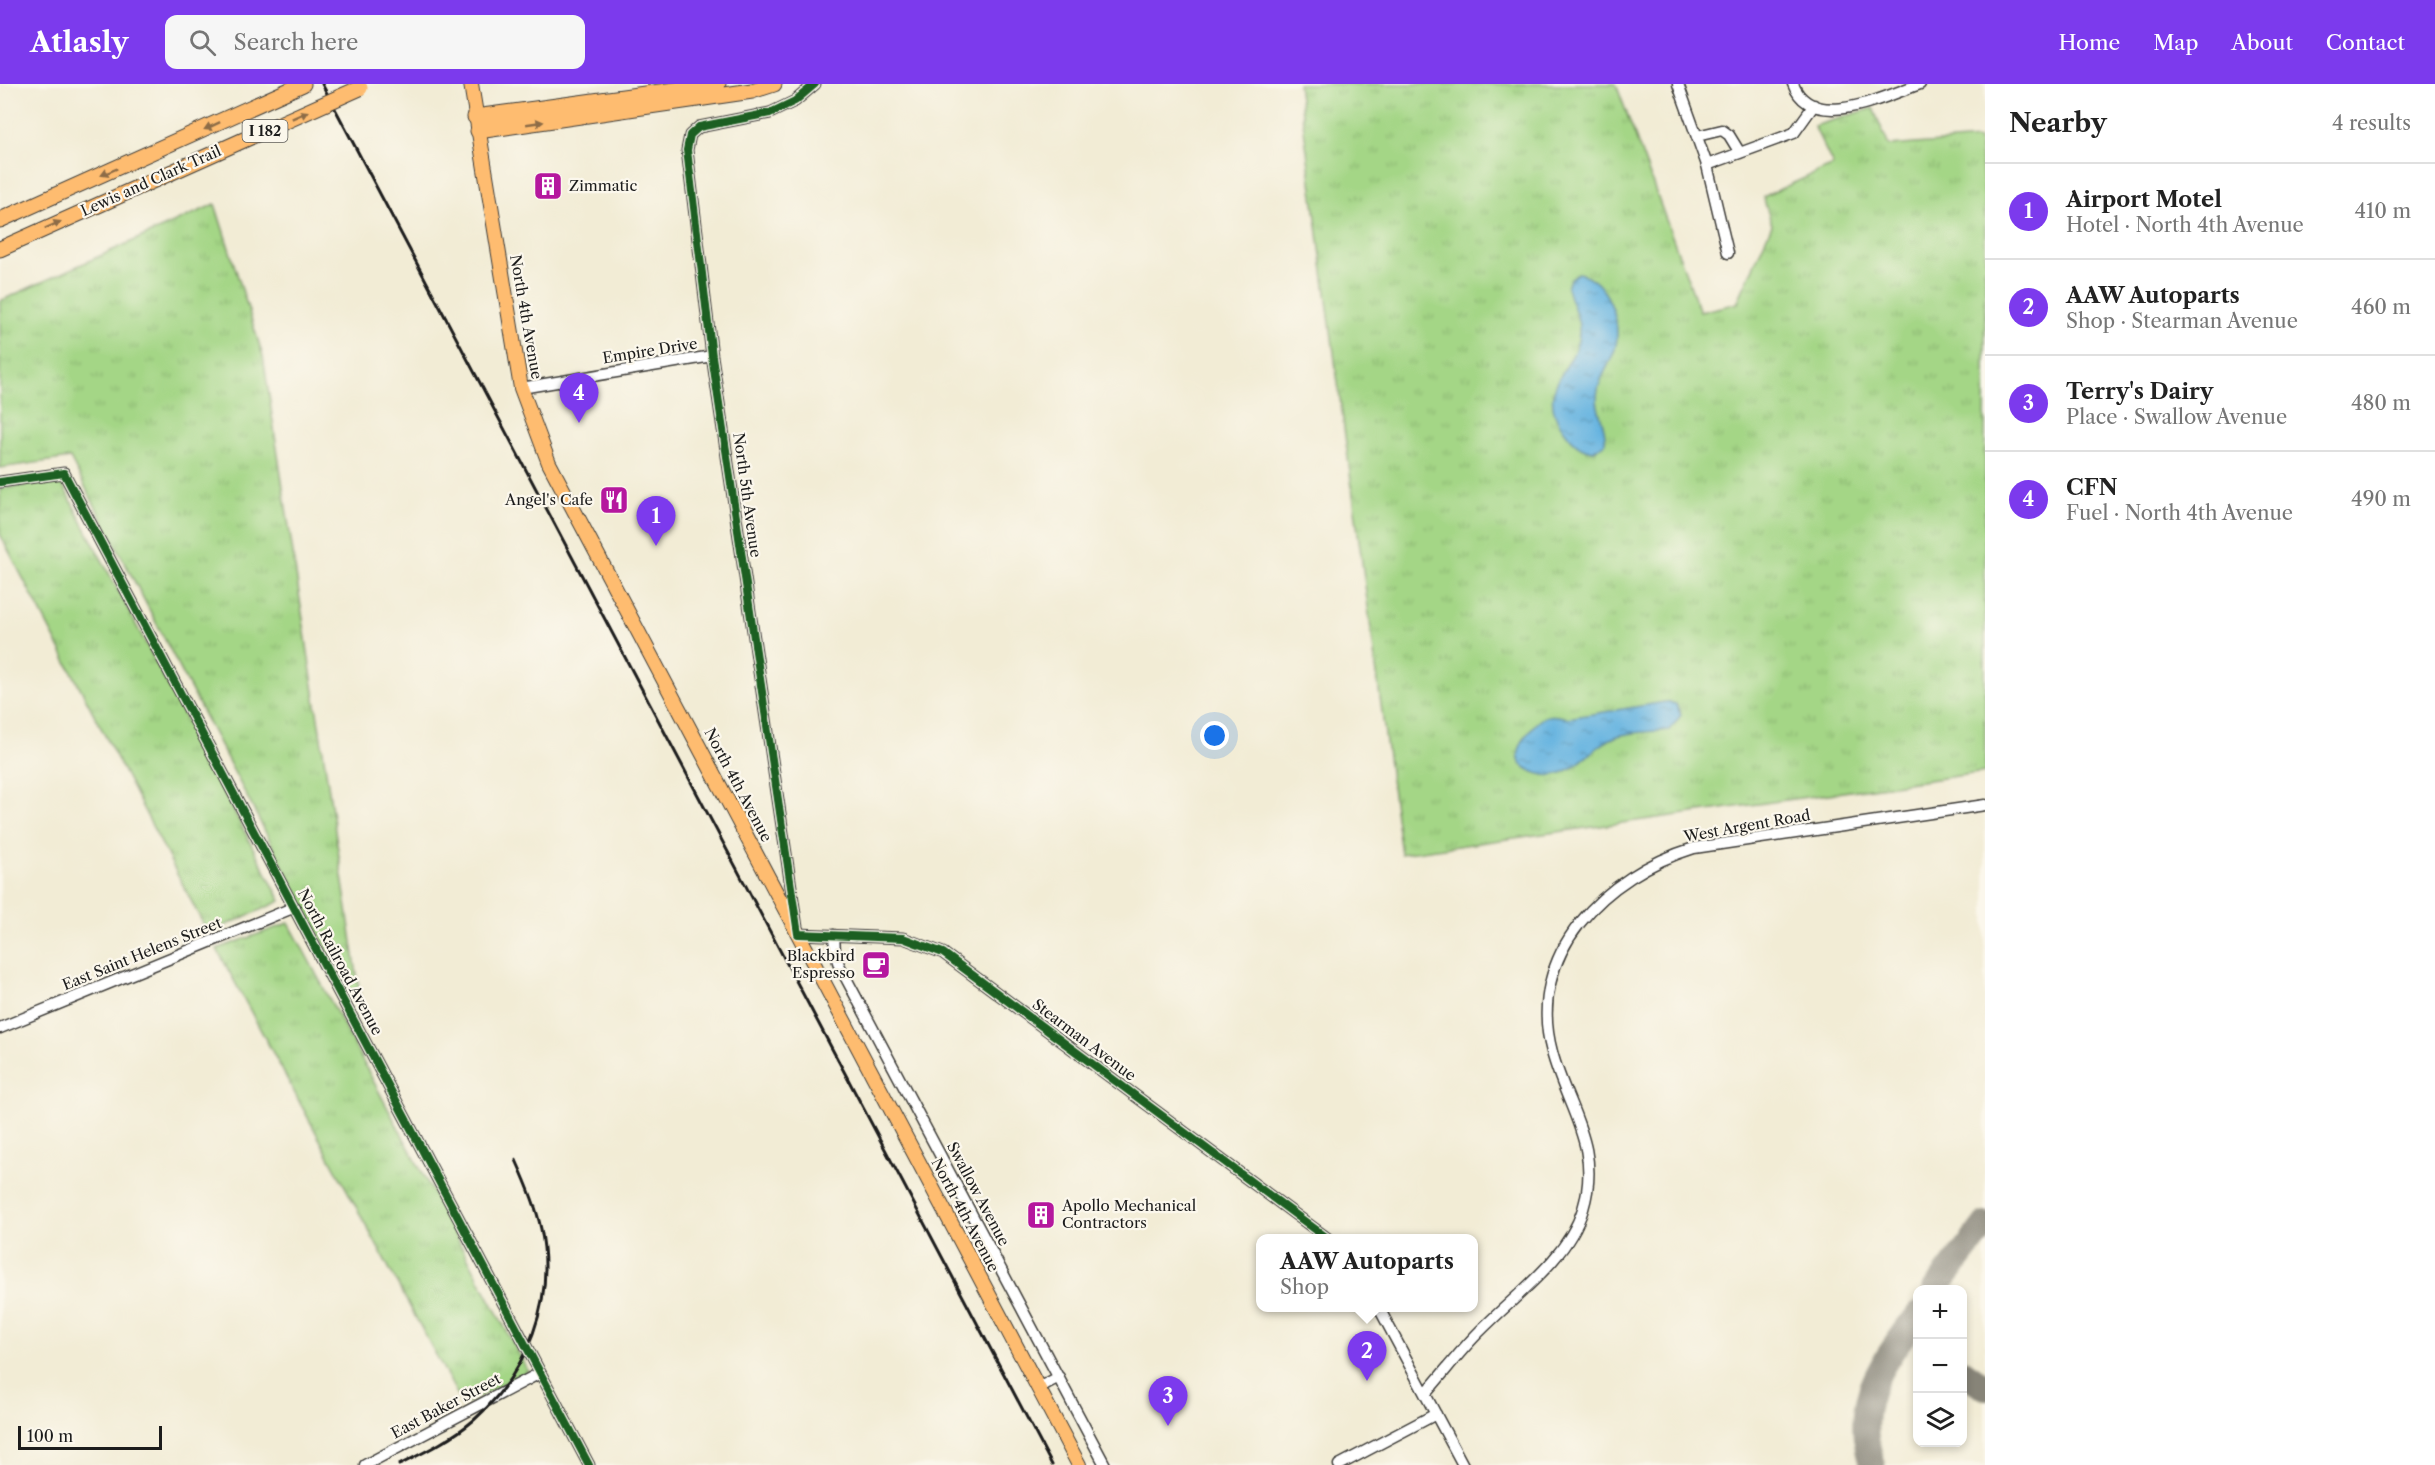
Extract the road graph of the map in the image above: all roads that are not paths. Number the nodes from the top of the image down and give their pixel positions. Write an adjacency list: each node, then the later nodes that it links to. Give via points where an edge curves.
1 (303, 84): 15 (highway, Lewis and Clark Trail / I 182, one-way to 15)
2 (471, 84): 11 (main road, North 4th Avenue)
3 (718, 84): 11 (highway)
4 (774, 84): 11 (highway, one-way to 4, via 752,91)
5 (815, 84): 20 (street, North 5th Avenue, via 795,101 761,116 699,127 688,141)
6 (1678, 84): 12 (street)
7 (1793, 84): 10 (street, via 1798,95)
8 (1920, 84): 10 (street, via 1845,109 1828,110)
9 (364, 86): 18 (highway, Lewis and Clark Trail / I 182, one-way to 9, bridge)
10 (1814, 105): 13 (street, via 1794,133)
11 (476, 124): 21 (main road, North 4th Avenue)
12 (1696, 136): 13 (street, via 1722,130); 14 (street)
13 (1740, 153): 14 (street)
14 (1707, 165): 19 (street)
15 (62, 192): 16 (highway); 17 (highway, Lewis and Clark Trail / I 182)
16 (0, 210)
17 (0, 220)
18 (0, 249)
19 (1728, 253)
20 (712, 356): 21 (street, Empire Drive); 25 (street, North 5th Avenue)
21 (521, 388): 25 (main road, North 4th Avenue, via 549,463)
22 (0, 482): 24 (street, North Railroad Avenue, via 64,473)
23 (1985, 805): 33 (street, West Argent Road, via 1694,848 1668,856 1632,875 1588,912 1560,952 1550,980 1546,1013 1553,1056 1587,1146 1583,1210 1557,1254 1468,1343)
24 (295, 907): 27 (street, East Saint Helens Street); 30 (street, North Railroad Avenue)
25 (798, 934): 26 (street, Stearman Avenue); 32 (main road, North 4th Avenue)
26 (834, 935): 28 (street, Stearman Avenue, via 903,938 943,953); 31 (street, Swallow Avenue, via 839,965)
27 (0, 1028)
28 (1320, 1234)
29 (1381, 1312): 33 (street)
30 (540, 1373): 35 (street, East Baker Street); 36 (street, North Railroad Avenue)
31 (1059, 1377): 32 (street); 38 (street, Swallow Avenue)
32 (1038, 1388): 37 (main road, North 4th Avenue)
33 (1425, 1394): 34 (street)
34 (1436, 1414): 39 (street); 40 (street)
35 (365, 1465)
36 (589, 1465)
37 (1079, 1465)
38 (1105, 1465)
39 (1339, 1465)
40 (1463, 1465)

